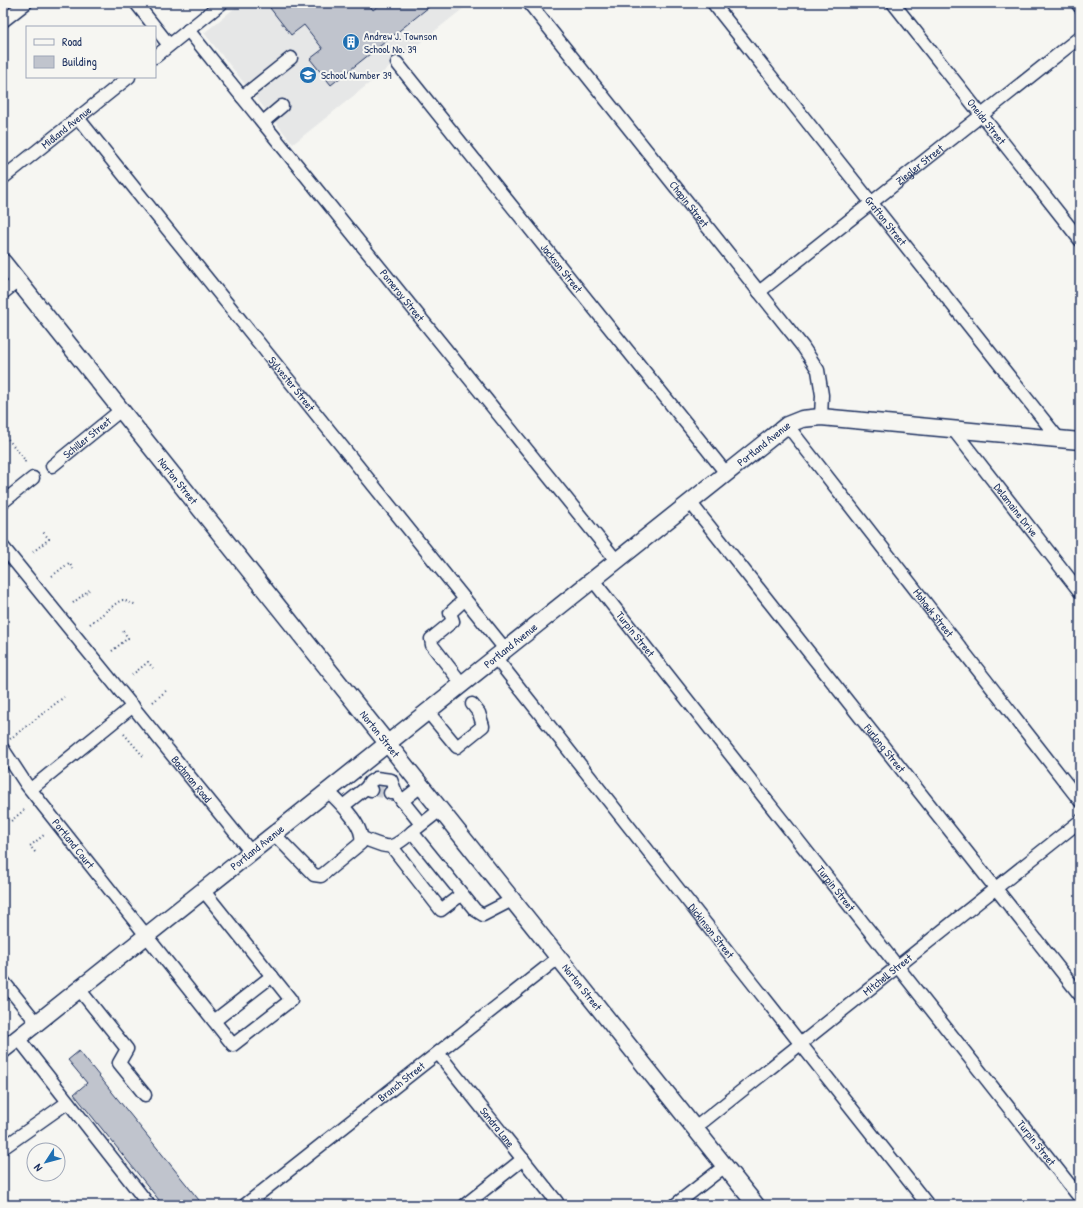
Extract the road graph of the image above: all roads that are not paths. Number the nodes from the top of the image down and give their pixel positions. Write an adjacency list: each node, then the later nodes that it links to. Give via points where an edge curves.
1 (26, 3): 9 (street)
2 (136, 3): 10 (street)
3 (222, 3): 12 (street)
4 (529, 3): 29 (street, Chapin Street)
5 (713, 3): 25 (street, Grafton Street)
6 (892, 3): 21 (street, Oneida Street)
7 (1077, 3): 8 (street)
8 (1080, 7)
9 (3, 21)
10 (154, 26)
11 (156, 28): 14 (street)
12 (188, 30): 14 (street); 19 (street, Pomeroy Street)
13 (1080, 37): 21 (street, Ziegler Street)
14 (169, 45): 15 (street)
15 (156, 55)
16 (290, 58): 19 (street)
17 (397, 63): 38 (street, Jackson Street)
18 (128, 78): 22 (street, Midland Avenue)
19 (242, 97): 23 (street, Pomeroy Street)
20 (282, 106): 23 (street)
21 (982, 115): 25 (street, Ziegler Street); 26 (street, Oneida Street)
22 (78, 118): 24 (street, Midland Avenue); 46 (street, Sylvester Street)
23 (263, 122): 43 (street, Pomeroy Street)
24 (3, 178)
25 (872, 203): 29 (street, Ziegler Street); 35 (street, Grafton Street)
26 (1080, 240)
27 (3, 262): 28 (main road, Norton Street)
28 (18, 281): 30 (street); 31 (main road, Norton Street)
29 (759, 292): 32 (street, Chapin Street, via 804,347 818,370 822,395)
30 (3, 293)
31 (121, 410): 37 (street, Schiller Street); 52 (main road, Norton Street)
32 (821, 417): 33 (main road, Portland Avenue, via 802,419); 34 (main road, Portland Avenue)
33 (787, 425): 38 (main road, Portland Avenue); 59 (street, Mohawk Street)
34 (952, 428): 35 (main road, Portland Avenue); 45 (street, Delamaine Drive)
35 (1058, 438): 36 (main road, Portland Avenue)
36 (1080, 440)
37 (52, 466)
38 (726, 473): 41 (main road, Portland Avenue)
39 (33, 478): 40 (street)
40 (3, 502)
41 (690, 502): 43 (main road, Portland Avenue); 68 (street, Furlong Street)
42 (3, 547): 50 (street)
43 (616, 560): 44 (main road, Portland Avenue)
44 (592, 579): 47 (main road, Portland Avenue); 74 (street, Turpin Street)
45 (1080, 592)
46 (465, 599): 47 (street, Sylvester Street); 48 (street, via 450,613 453,622 431,639 432,645)
47 (500, 653): 48 (main road, Portland Avenue); 82 (street, Dickinson Street)
48 (462, 684): 51 (main road, Portland Avenue)
49 (472, 704): 51 (street, via 479,713 483,726 457,747)
50 (133, 706): 56 (street); 67 (street, Bachman Road)
51 (428, 712): 52 (main road, Portland Avenue)
52 (388, 743): 55 (main road, Norton Street); 57 (main road, Portland Avenue)
53 (6, 744): 54 (street, Portland Court)
54 (7, 762): 56 (street, Portland Court)
55 (421, 786): 58 (street); 61 (main road, Norton Street)
56 (31, 789): 72 (street, Portland Court)
57 (328, 791): 60 (street); 64 (main road, Portland Avenue)
58 (396, 796): 60 (street, via 391,780 376,778 370,782 369,789); 63 (street)
59 (1080, 801)
60 (343, 806): 65 (street, via 360,830)
61 (440, 810): 63 (street); 71 (main road, Norton Street)
62 (1080, 822): 68 (street, Mitchell Street)
63 (417, 828): 66 (street); 70 (street)
64 (274, 834): 65 (street, via 314,875 321,876 361,843); 67 (main road, Portland Avenue)
65 (362, 838): 66 (street)
66 (392, 847): 70 (street, via 441,910)
67 (251, 852): 69 (main road, Portland Avenue)
68 (996, 888): 74 (street, Mitchell Street); 78 (street, Furlong Street)
69 (203, 890): 72 (main road, Portland Avenue); 75 (street)
70 (462, 894): 71 (street, via 475,910 483,915)
71 (512, 900): 73 (main road, Norton Street)
72 (147, 935): 77 (main road, Portland Avenue); 79 (street, Portland Court)
73 (558, 958): 84 (street, Branch Street); 87 (main road, Norton Street)
74 (898, 966): 82 (street, Mitchell Street); 91 (street, Turpin Street)
75 (272, 976): 79 (street); 79 (street, Portland Court, via 291,1000 233,1045)
76 (3, 981): 80 (street)
77 (79, 989): 80 (main road, Portland Avenue); 85 (street, via 127,1049 120,1063)
78 (1080, 996)
79 (214, 1021)
80 (37, 1023): 81 (main road, Portland Avenue)
81 (18, 1038): 83 (main road, Portland Avenue); 86 (street)
82 (801, 1044): 87 (street, Mitchell Street); 98 (street, Dickinson Street)
83 (3, 1050)
84 (438, 1053): 89 (street, Sandra Lane); 94 (street, Branch Street)
85 (145, 1095)
86 (68, 1102): 88 (street); 93 (street)
87 (694, 1128): 90 (main road, Norton Street)
88 (3, 1148)
89 (523, 1159): 92 (street, Sandra Lane); 95 (street)
90 (725, 1166): 96 (street); 97 (main road, Norton Street)
91 (1080, 1198)
92 (557, 1202)
93 (149, 1205)
94 (245, 1205)
95 (465, 1205)
96 (675, 1205)
97 (756, 1205)
98 (928, 1205)

